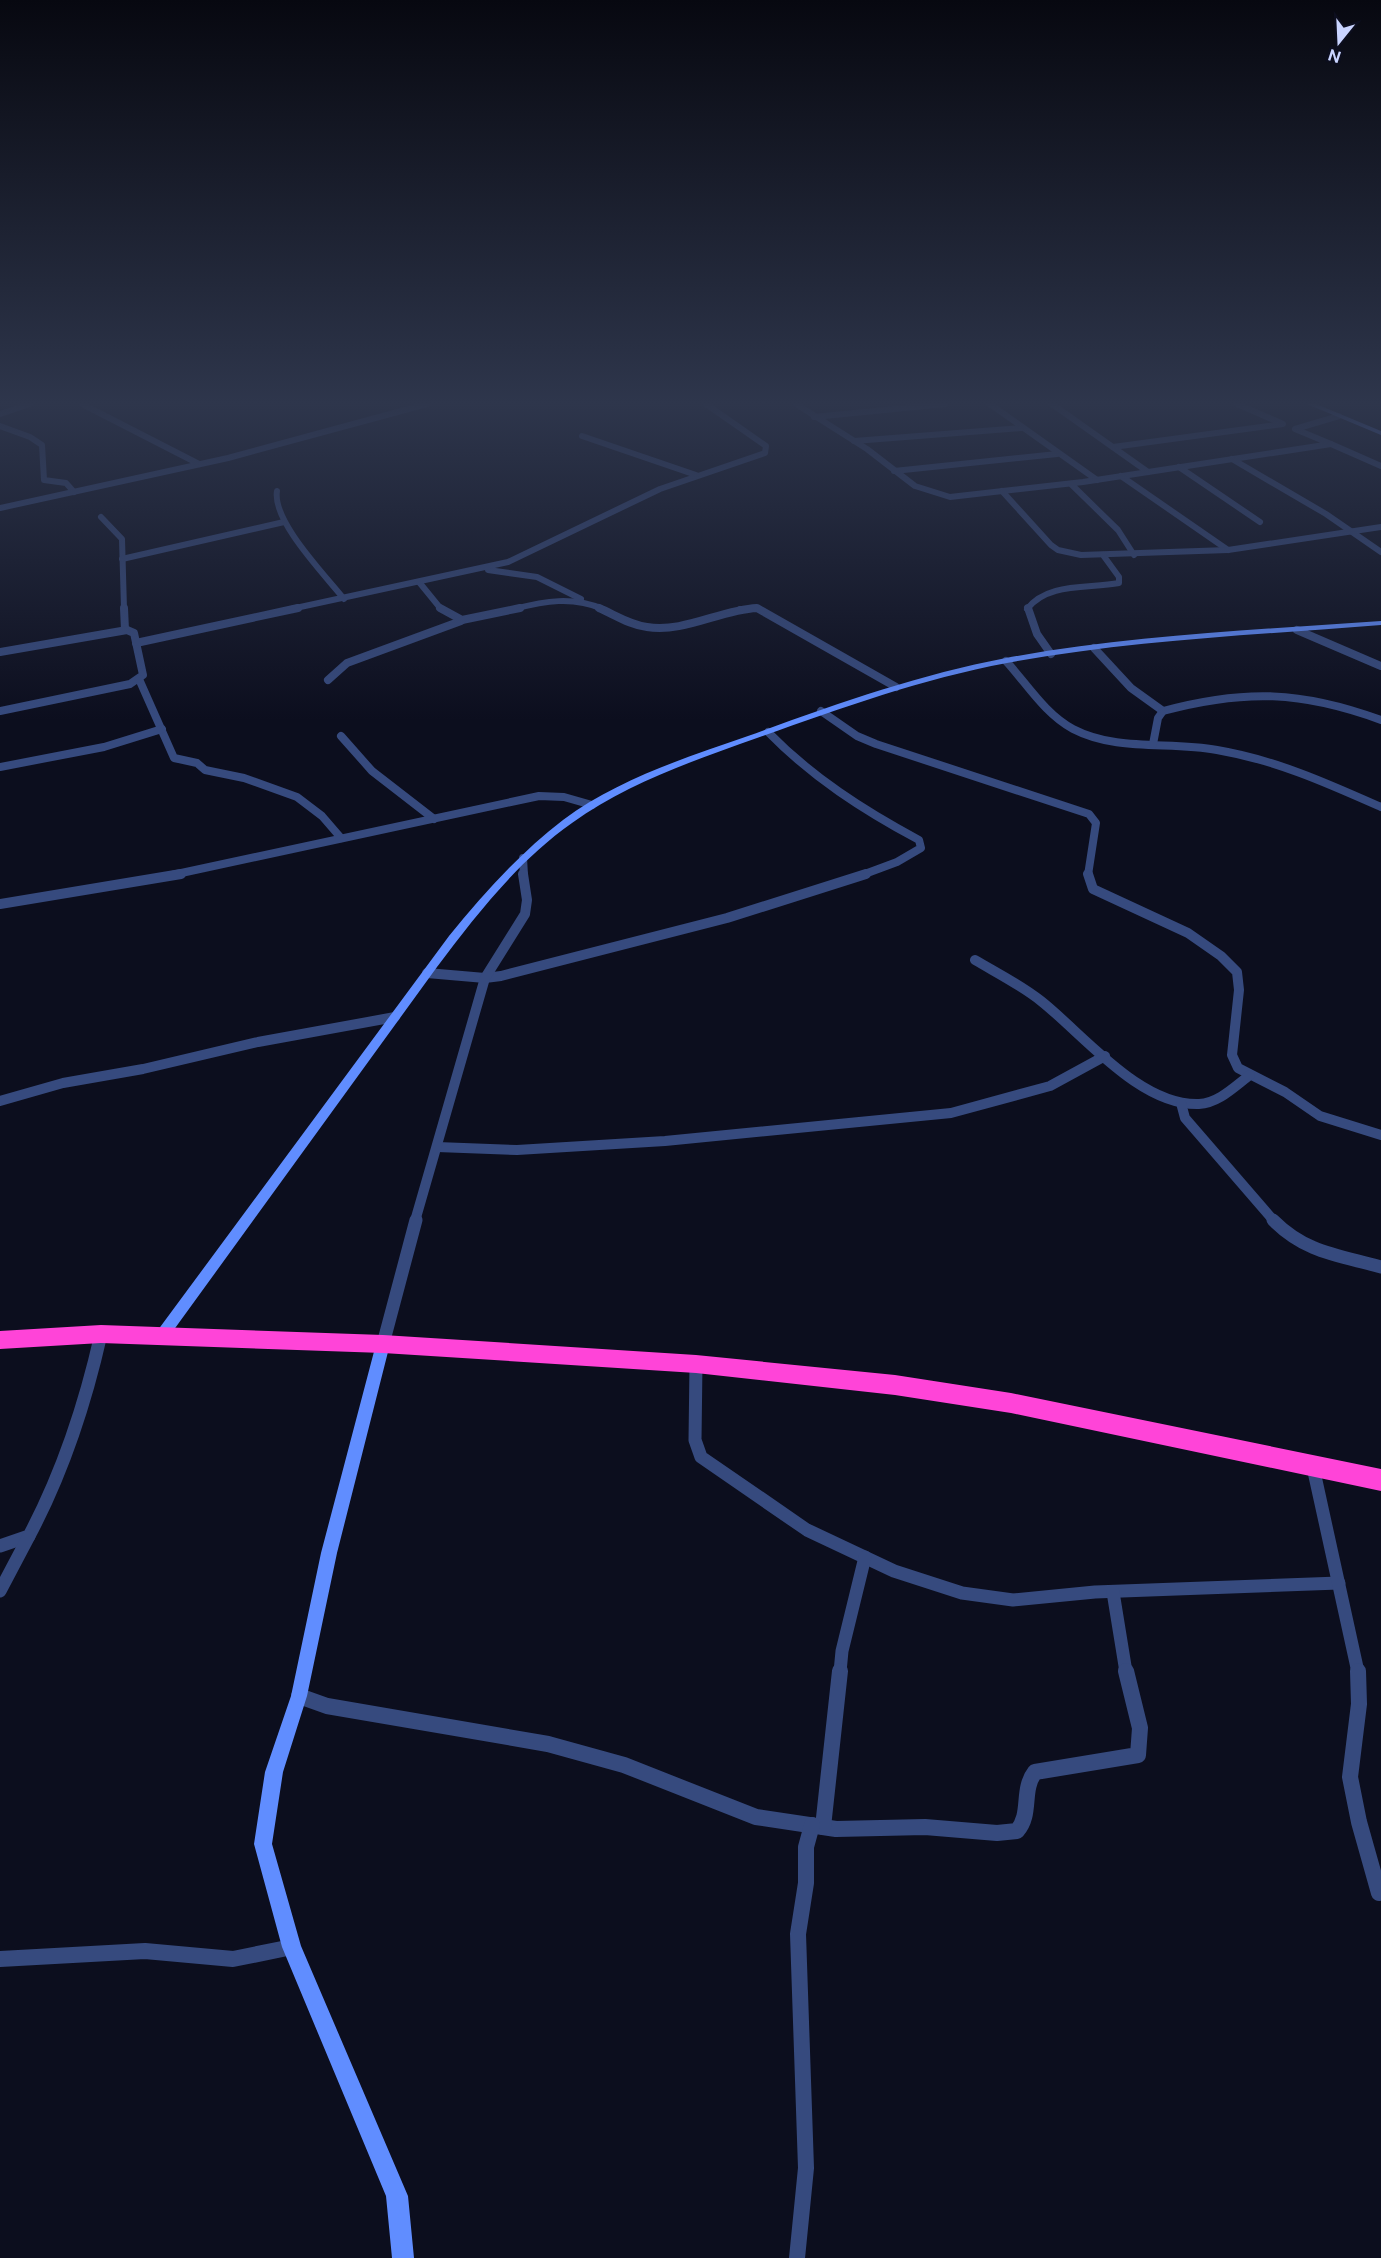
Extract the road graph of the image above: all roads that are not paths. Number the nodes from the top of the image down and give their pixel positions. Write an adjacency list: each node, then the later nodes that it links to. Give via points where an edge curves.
1 (278, 509): 9 (street)
2 (613, 509): 18 (street, via 535,551)
3 (1019, 509): 15 (street, via 1058,550)
4 (1097, 509): 16 (street, via 1118,530)
5 (1169, 509): 13 (street)
6 (1241, 509): 10 (street)
7 (1316, 509): 12 (street)
8 (101, 517): 17 (street, via 122,539)
9 (284, 522): 17 (street); 20 (street)
10 (1260, 522)
11 (1381, 527): 12 (street)
12 (1354, 532): 13 (street); 14 (street)
13 (1228, 550): 16 (street)
14 (1381, 552)
15 (1103, 555): 16 (street); 29 (street, via 1119,583 1037,596 1027,609 1036,633)
16 (1134, 555)
17 (122, 559): 24 (street)
18 (480, 568): 19 (street); 21 (street, via 537,577)
19 (419, 582): 20 (street); 22 (street, via 445,614)
20 (344, 599): 26 (street)
21 (586, 603): 22 (street, via 561,600); 34 (street, via 621,621 651,628 681,624 734,608 757,608)
22 (462, 620): 33 (street, via 356,659)
23 (1381, 623): 25 (main road)
24 (125, 630): 26 (street, via 134,633); 28 (street)
25 (1297, 630): 27 (main road); 31 (street)
26 (136, 643): 32 (street, via 143,675)
27 (1094, 648): 29 (main road); 37 (street, via 1131,688)
28 (0, 652)
29 (1051, 654): 30 (main road)
30 (1006, 661): 34 (main road); 42 (street, via 1052,714 1072,729 1109,741)
31 (1381, 666)
32 (139, 679): 35 (street); 39 (street)
33 (328, 680)
34 (896, 687): 36 (main road)
35 (0, 711)
36 (821, 711): 40 (main road); 55 (street, via 876,744 1089,814 1096,823 1088,878 1093,889 1188,933 1237,972 1239,990 1232,1055 1238,1068)
37 (1163, 711): 38 (street, via 1224,700 1303,697); 42 (street)
38 (1381, 720)
39 (162, 729): 43 (street, via 104,747); 47 (street, via 174,758 297,797 322,816)
40 (768, 732): 44 (main road, via 633,781); 52 (street, via 814,777 870,814 920,840 921,848 897,862 841,883 727,918)
41 (341, 736): 46 (street, via 359,762)
42 (1153, 744): 45 (street, via 1187,746 1273,762)
43 (0, 766)
44 (592, 805): 46 (street, via 547,795); 48 (main road)
45 (1381, 807)
46 (434, 819): 47 (street)
47 (341, 838): 49 (street, via 186,873)
48 (523, 858): 51 (main road); 52 (street, via 522,876 528,902 525,914)
49 (0, 904)
50 (975, 960): 54 (street, via 1042,1001)
51 (428, 973): 52 (street); 53 (main road)
52 (485, 978): 59 (street)
53 (395, 1017): 56 (street, via 63,1083); 62 (main road)
54 (1105, 1056): 57 (street, via 1139,1084); 59 (street, via 1050,1086 942,1115 665,1141 517,1150)
55 (1250, 1076): 57 (street, via 1216,1100); 58 (street, via 1286,1092 1320,1116)
56 (0, 1101)
57 (1182, 1103): 60 (street, via 1185,1118 1292,1238 1314,1249)
58 (1381, 1135)
59 (437, 1147): 64 (street)
60 (1381, 1267)
61 (101, 1335): 62 (highway); 63 (highway); 68 (street, via 89,1390 60,1473)
62 (160, 1338): 64 (highway)
63 (0, 1340)
64 (383, 1344): 65 (highway); 74 (main road, via 329,1552)
65 (696, 1364): 66 (highway, via 895,1385 1011,1403); 70 (street, via 695,1440 701,1457 807,1530)
66 (1313, 1467): 67 (highway); 71 (street)
67 (1381, 1480)
68 (29, 1536): 69 (street); 72 (street)
69 (0, 1546)
70 (865, 1557): 73 (street, via 894,1571 972,1594 1013,1600); 75 (street, via 842,1651)
71 (1339, 1583): 73 (street); 76 (street, via 1358,1668 1359,1704 1350,1777)
72 (0, 1591)
73 (1113, 1592): 75 (street, via 1128,1684 1141,1726 1138,1755 1035,1772 1027,1782 1024,1823 1017,1831)
74 (299, 1696): 75 (street, via 327,1706 548,1744 624,1765 756,1817); 77 (main road, via 274,1772 263,1844)
75 (818, 1826): 80 (street, via 806,1847 806,1883 798,1934 806,2168)
76 (1379, 1893)
77 (292, 1947): 78 (street, via 233,1959 145,1951); 79 (main road, via 397,2196)
78 (0, 1959)
79 (403, 2258)
80 (797, 2258)

